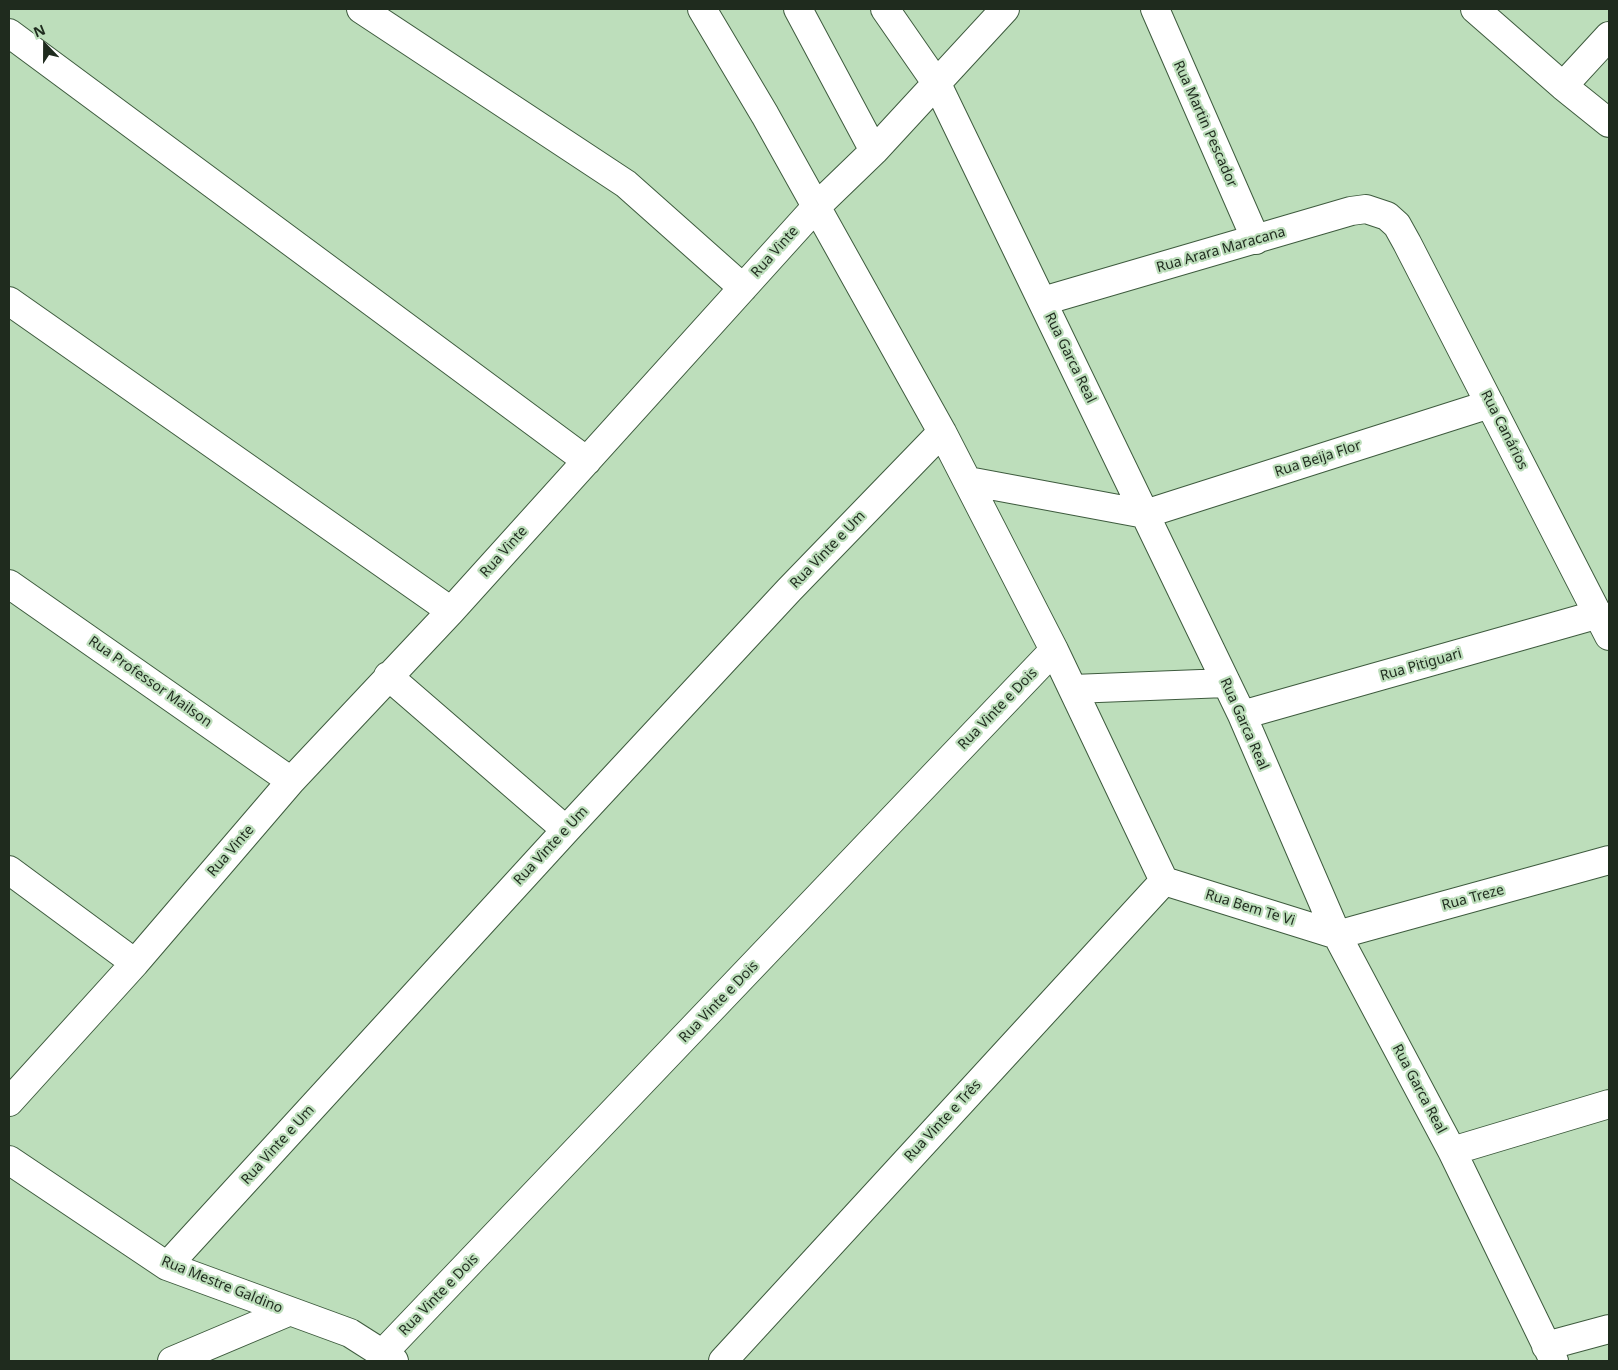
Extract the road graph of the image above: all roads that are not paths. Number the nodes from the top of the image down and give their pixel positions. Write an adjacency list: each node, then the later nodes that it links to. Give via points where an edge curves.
1 (361, 9): 17 (street, via 626,184)
2 (702, 9): 14 (street)
3 (798, 9): 13 (street)
4 (885, 9): 10 (street, Rua Garca Real)
5 (1006, 9): 10 (street, Rua Vinte)
6 (1155, 9): 16 (street, Rua Martin Pescador)
7 (1475, 9): 11 (street)
8 (9, 34): 22 (street)
9 (1609, 36): 11 (street)
10 (937, 84): 13 (street, Rua Vinte); 19 (street, Rua Garca Real)
11 (1563, 86): 12 (street)
12 (1609, 123)
13 (874, 151): 14 (street, Rua Vinte)
14 (816, 207): 17 (street, Rua Vinte); 21 (street)
15 (1397, 225): 16 (street, Rua Arara Maracana, via 1379,212 1351,211); 20 (street, Rua Canários)
16 (1256, 240): 19 (street, Rua Arara Maracana)
17 (743, 288): 22 (street, Rua Vinte)
18 (9, 301): 26 (street)
19 (1043, 302): 24 (street, Rua Garca Real)
20 (1490, 404): 24 (street, Rua Beija Flor); 27 (street, Rua Canários)
21 (942, 432): 23 (street); 34 (street, Rua Vinte e Um)
22 (586, 461): 26 (street, Rua Vinte)
23 (968, 481): 24 (street); 28 (street)
24 (1145, 514): 30 (street, Rua Garca Real)
25 (9, 584): 33 (street, Rua Professor Mailson)
26 (451, 611): 29 (street, Rua Vinte)
27 (1604, 625): 32 (street, Rua Pitiguari)
28 (1054, 650): 31 (street); 48 (street, Rua Vinte e Dois)
29 (388, 676): 33 (street, Rua Vinte); 34 (street)
30 (1226, 683): 31 (street); 32 (street, Rua Garca Real)
31 (1073, 689): 37 (street)
32 (1242, 715): 38 (street, Rua Garca Real)
33 (291, 781): 39 (street, Rua Vinte)
34 (566, 830): 44 (street, Rua Vinte e Um)
35 (1609, 860): 38 (street, Rua Treze)
36 (9, 870): 39 (street)
37 (1164, 881): 38 (street, Rua Bem Te Vi); 50 (street, Rua Vinte e Três)
38 (1337, 935): 42 (street, Rua Garca Real)
39 (135, 962): 40 (street, Rua Vinte)
40 (9, 1102)
41 (1609, 1104): 42 (street)
42 (1452, 1151): 47 (street, Rua Garca Real)
43 (9, 1160): 44 (street, Rua Mestre Galdino)
44 (168, 1266): 45 (street, Rua Mestre Galdino)
45 (288, 1312): 48 (street, Rua Mestre Galdino, via 350,1333); 49 (street)
46 (1609, 1329): 47 (street)
47 (1550, 1354)
48 (388, 1357)
49 (172, 1361)
50 (723, 1361)

